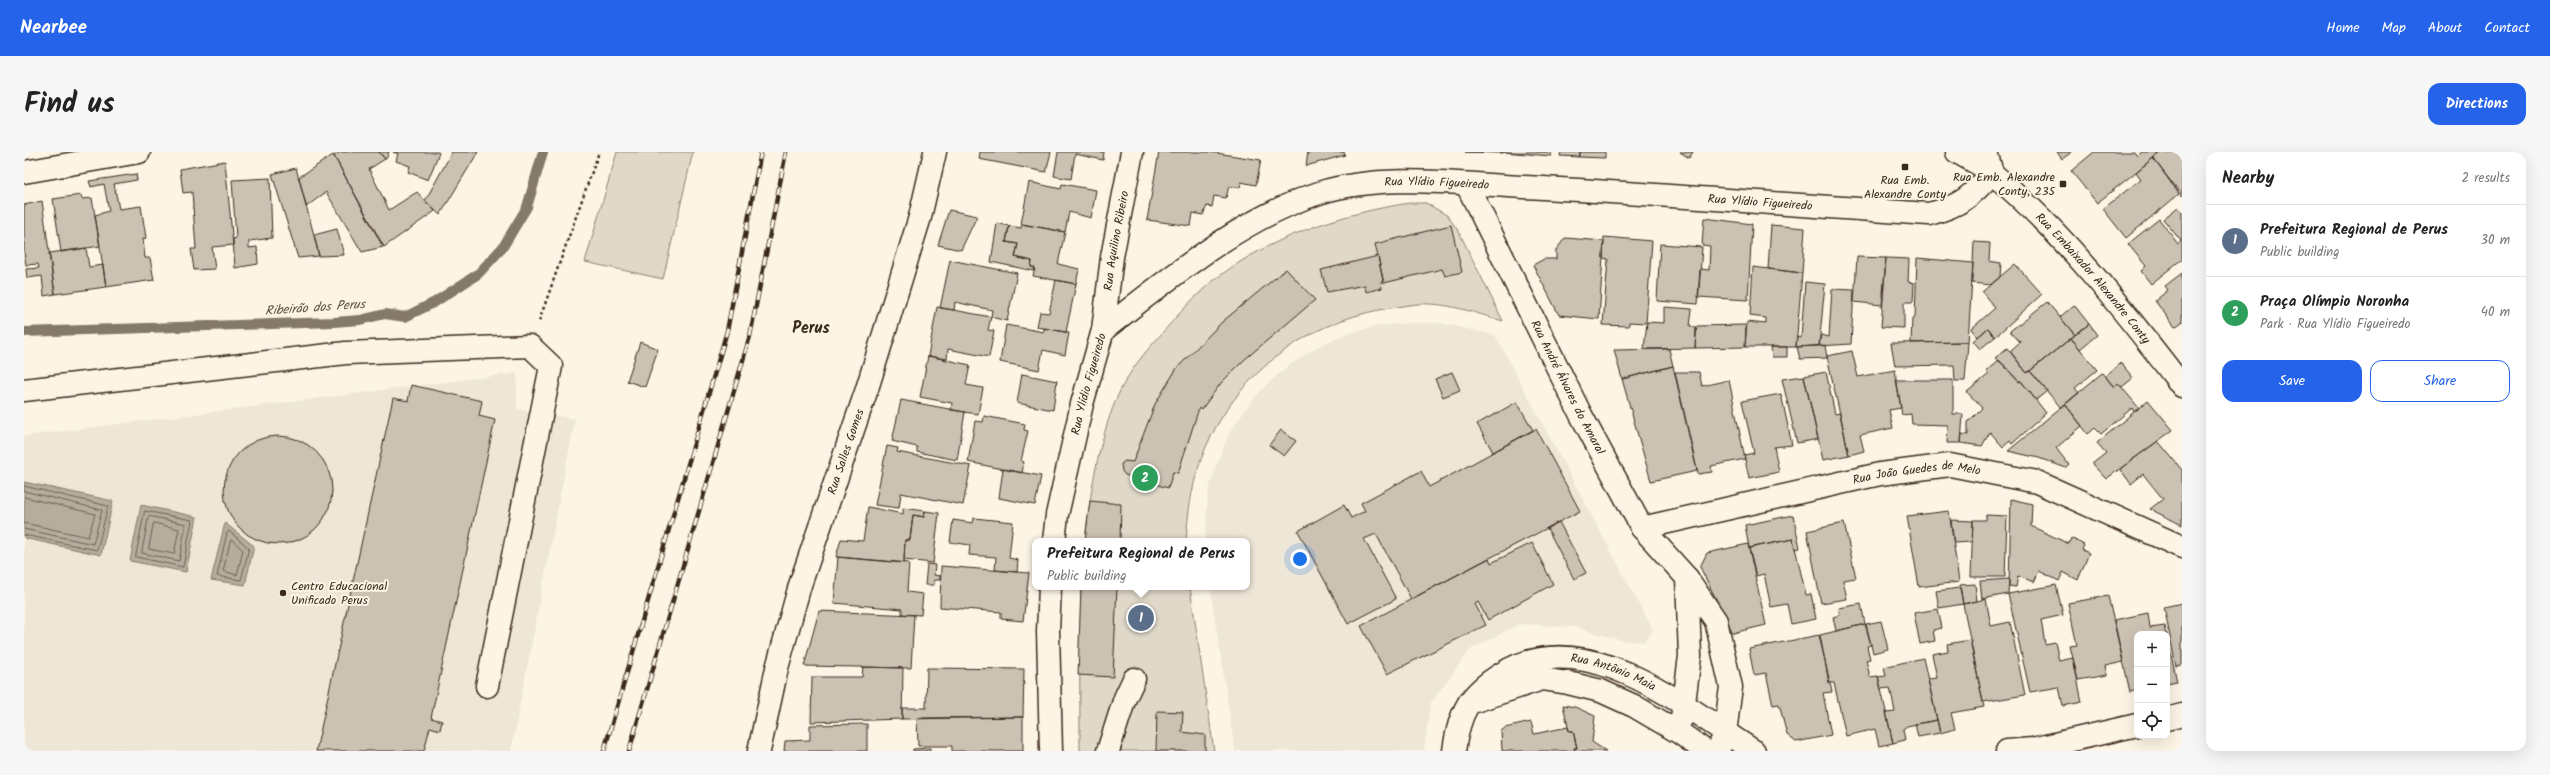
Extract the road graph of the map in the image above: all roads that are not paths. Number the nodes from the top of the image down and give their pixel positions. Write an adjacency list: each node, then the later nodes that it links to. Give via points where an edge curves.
1 (139, 152): 6 (street)
2 (935, 152): 26 (street, Rua Salles Gomes, via 920,217 870,382 800,585 777,668)
3 (1132, 152): 9 (street, Rua Aquilino Ribeiro, via 1112,257)
4 (1957, 152): 7 (street, Rua Embaixador Alexandre Conty)
5 (1986, 152): 7 (street)
6 (24, 172)
7 (1992, 173): 8 (street, Rua Ylídio Figueiredo, via 1967,200 1954,207 1929,214 1626,193); 10 (street, Rua Embaixador Alexandre Conty, via 2063,241 2109,291)
8 (1466, 185): 9 (street, Rua Ylídio Figueiredo, via 1379,181 1321,193 1262,217 1207,251); 12 (street, Rua André Álvares do Amaral, via 1581,415)
9 (1103, 330): 13 (street, Rua Ylídio Figueiredo, via 1082,404 1057,515)
10 (2182, 386)
11 (24, 390): 18 (street, via 346,353 530,346 551,366)
12 (1642, 528): 14 (street, Rua João Guedes de Melo, via 1880,474 1950,465 2037,482); 15 (street, Rua André Álvares do Amaral)
13 (1054, 538)
14 (2182, 547)
15 (1687, 578): 20 (street, via 1690,656); 25 (street, Rua André Álvares do Amaral, via 1716,621 1731,687)
16 (1050, 590): 27 (street)
17 (1134, 679): 28 (street, via 1125,698)
18 (487, 686)
19 (1469, 703): 20 (street, Rua Antônio Maia, via 1486,682 1512,667 1538,658 1571,656 1619,669); 24 (street, Rua Antônio Maia, via 1542,679 1601,691 1634,706); 29 (street, Rua Antônio Maia, via 1458,724)
20 (1684, 704): 24 (street); 25 (street, Rua Antônio Maia)
21 (2182, 715): 22 (street)
22 (2170, 718)
23 (2134, 726): 32 (street, via 2033,749)
24 (1680, 733): 30 (street, Rua Antônio Maia)
25 (1722, 742): 31 (street, Rua Antônio Maia)
26 (759, 751)
27 (1051, 751)
28 (1108, 751)
29 (1454, 751)
30 (1705, 751)
31 (1754, 751)
32 (2007, 751)

